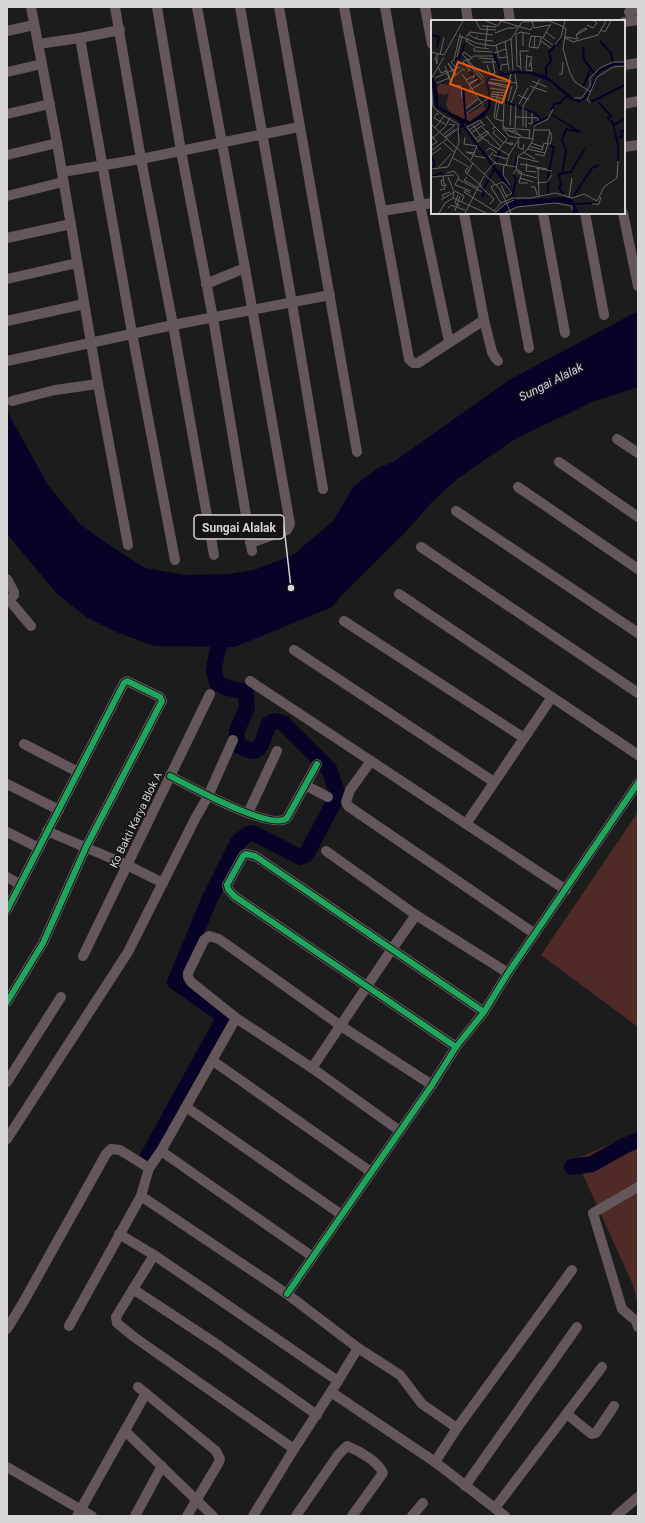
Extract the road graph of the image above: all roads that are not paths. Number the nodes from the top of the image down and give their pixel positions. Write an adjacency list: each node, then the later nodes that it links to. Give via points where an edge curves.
1 (31, 7): 16 (street)
2 (115, 7): 17 (street)
3 (156, 7): 36 (street)
4 (197, 7): 33 (street)
5 (240, 7): 31 (street)
6 (279, 7): 30 (street)
7 (344, 7): 44 (street)
8 (385, 7): 43 (street)
9 (425, 7): 20 (street)
10 (466, 7): 12 (street)
11 (508, 7): 13 (street)
12 (468, 20)
13 (510, 20)
14 (638, 20): 15 (street)
15 (625, 22)
16 (34, 25): 18 (street); 21 (street)
17 (120, 30): 19 (street); 38 (street)
18 (7, 31)
19 (80, 38): 21 (street); 39 (street)
20 (431, 39)
21 (38, 44): 23 (street)
22 (638, 63): 24 (street)
23 (42, 64): 25 (street); 27 (street)
24 (625, 65)
25 (7, 72)
26 (638, 101): 28 (street)
27 (50, 104): 29 (street); 32 (street)
28 (625, 104)
29 (7, 114)
30 (299, 127): 31 (street); 57 (street)
31 (262, 135): 33 (street); 58 (street)
32 (58, 143): 37 (street); 40 (street)
33 (221, 143): 36 (street); 53 (street)
34 (638, 145): 35 (street)
35 (625, 148)
36 (181, 151): 38 (street); 55 (street)
37 (7, 155)
38 (141, 159): 39 (street); 65 (street)
39 (103, 166): 40 (street); 66 (street)
40 (63, 177): 41 (street); 50 (street)
41 (7, 196)
42 (431, 203): 43 (street)
43 (420, 205): 44 (street); 68 (street)
44 (382, 210): 68 (street, via 409,359 413,363 418,363)
45 (464, 214): 63 (street)
46 (504, 214): 70 (street)
47 (543, 214): 67 (street)
48 (585, 214): 61 (street)
49 (623, 214): 56 (street)
50 (71, 224): 51 (street); 52 (street)
51 (7, 238)
52 (77, 263): 54 (street); 59 (street)
53 (245, 268): 55 (street); 60 (street)
54 (7, 279)
55 (206, 284): 62 (street)
56 (638, 286)
57 (330, 295): 58 (street); 76 (street)
58 (292, 303): 60 (street); 80 (street)
59 (84, 304): 64 (street); 69 (street)
60 (253, 310): 62 (street); 62 (street, via 290,527 251,547)
61 (604, 315)
62 (213, 318): 65 (street)
63 (484, 320): 68 (street); 72 (street, via 492,352)
64 (7, 321)
65 (173, 325): 66 (street); 85 (street)
66 (132, 333): 69 (street); 86 (street)
67 (565, 333)
68 (449, 342)
69 (91, 343): 71 (street); 73 (street)
70 (529, 348)
71 (7, 361)
72 (498, 361)
73 (98, 384): 74 (street, via 55,390); 83 (street)
74 (12, 401)
75 (617, 439): 77 (street)
76 (357, 452)
77 (638, 453)
78 (559, 462): 82 (street)
79 (518, 487): 87 (street)
80 (323, 489)
81 (456, 511): 93 (street)
82 (638, 517)
83 (128, 546)
84 (420, 547): 96 (street)
85 (214, 555)
86 (175, 560)
87 (638, 569)
88 (7, 579): 90 (street, via 14,592)
89 (399, 594): 98 (street)
90 (8, 601): 92 (street)
91 (344, 621): 99 (street)
92 (31, 626)
93 (638, 633)
94 (294, 650): 108 (street)
95 (250, 680): 104 (street)
96 (638, 693)
97 (210, 694): 107 (street, Ko Bakti Karya Blok A)
98 (552, 697): 99 (street); 103 (street)
99 (524, 738): 108 (street)
100 (234, 740): 112 (street)
101 (24, 744): 106 (street)
102 (277, 751): 115 (street)
103 (638, 755)
104 (371, 761): 116 (street); 129 (street, via 350,790 346,802 348,806)
105 (316, 764): 111 (street)
106 (78, 772): 114 (street); 119 (street, via 125,682 161,698 162,701)
107 (170, 776): 112 (street); 122 (street, Ko Bakti Karya Blok A)
108 (494, 782): 116 (street)
109 (638, 783): 126 (street)
110 (7, 784): 114 (street)
111 (305, 785): 113 (street); 115 (street, via 284,821 260,818)
112 (208, 796): 115 (street); 124 (street)
113 (328, 797)
114 (59, 810): 117 (street)
115 (248, 813)
116 (466, 824): 126 (street)
117 (47, 831): 119 (street); 120 (street)
118 (7, 832): 120 (street)
119 (86, 847): 122 (street); 135 (street, via 43,943)
120 (39, 848): 125 (street)
121 (326, 851): 128 (street)
122 (127, 865): 124 (street); 131 (street, Ko Bakti Karya Blok A)
123 (7, 877): 125 (street)
124 (163, 883): 146 (street, via 128,952)
125 (19, 884): 127 (street)
126 (566, 890): 129 (street)
127 (7, 910)
128 (416, 916): 130 (street); 132 (street)
129 (535, 934): 132 (street)
130 (392, 949): 133 (street); 133 (street, via 255,856 243,856 227,885 234,896); 136 (street)
131 (83, 956)
132 (508, 973): 136 (street)
133 (367, 988): 138 (street); 139 (street)
134 (61, 997): 142 (street)
135 (7, 1002)
136 (484, 1012): 139 (street)
137 (236, 1018): 138 (street, via 188,977 204,940 209,936 219,939); 140 (street); 141 (street)
138 (341, 1026): 141 (street); 143 (street)
139 (456, 1048): 143 (street)
140 (213, 1061): 144 (street); 149 (street)
141 (312, 1068): 145 (street)
142 (7, 1082)
143 (432, 1085): 145 (street)
144 (186, 1107): 147 (street); 152 (street)
145 (400, 1131): 149 (street)
146 (7, 1139)
147 (160, 1151): 148 (street); 155 (street)
148 (149, 1168): 151 (street); 162 (street, via 115,1149 110,1149)
149 (371, 1172): 152 (street)
150 (638, 1186): 161 (street, via 593,1213 622,1309 636,1321)
151 (141, 1196): 153 (street); 158 (street)
152 (342, 1215): 155 (street)
153 (120, 1234): 154 (street); 159 (street)
154 (154, 1255): 157 (street); 165 (street)
155 (313, 1258): 158 (street)
156 (572, 1270): 170 (street)
157 (133, 1289): 168 (street); 172 (street, via 116,1317 117,1323)
158 (287, 1294): 163 (street)
159 (69, 1326)
160 (577, 1327): 176 (street)
161 (638, 1327)
162 (7, 1329)
163 (358, 1348): 165 (street); 170 (street, via 400,1375 422,1404)
164 (602, 1367): 169 (street)
165 (338, 1381): 166 (street)
166 (331, 1392): 168 (street); 173 (street)
167 (614, 1406): 169 (street, via 596,1433 592,1434)
168 (317, 1414): 172 (street)
169 (567, 1414): 180 (street)
170 (457, 1428): 173 (street)
171 (125, 1431): 174 (street); 178 (street, via 142,1390 216,1451 220,1459 218,1464); 181 (street)
172 (294, 1449): 186 (street)
173 (435, 1462): 176 (street)
174 (162, 1466): 178 (street); 183 (street)
175 (7, 1467): 181 (street)
176 (465, 1486): 180 (street)
177 (638, 1498): 191 (street)
178 (196, 1500): 184 (street); 185 (street)
179 (423, 1502): 189 (street)
180 (495, 1508): 190 (street)
181 (79, 1513): 182 (street)
182 (92, 1516)
183 (135, 1516)
184 (187, 1516)
185 (213, 1516)
186 (253, 1516)
187 (296, 1516): 188 (street, via 347,1446 375,1463 383,1473)
188 (352, 1516)
189 (412, 1516)
190 (505, 1516)
191 (616, 1516)

